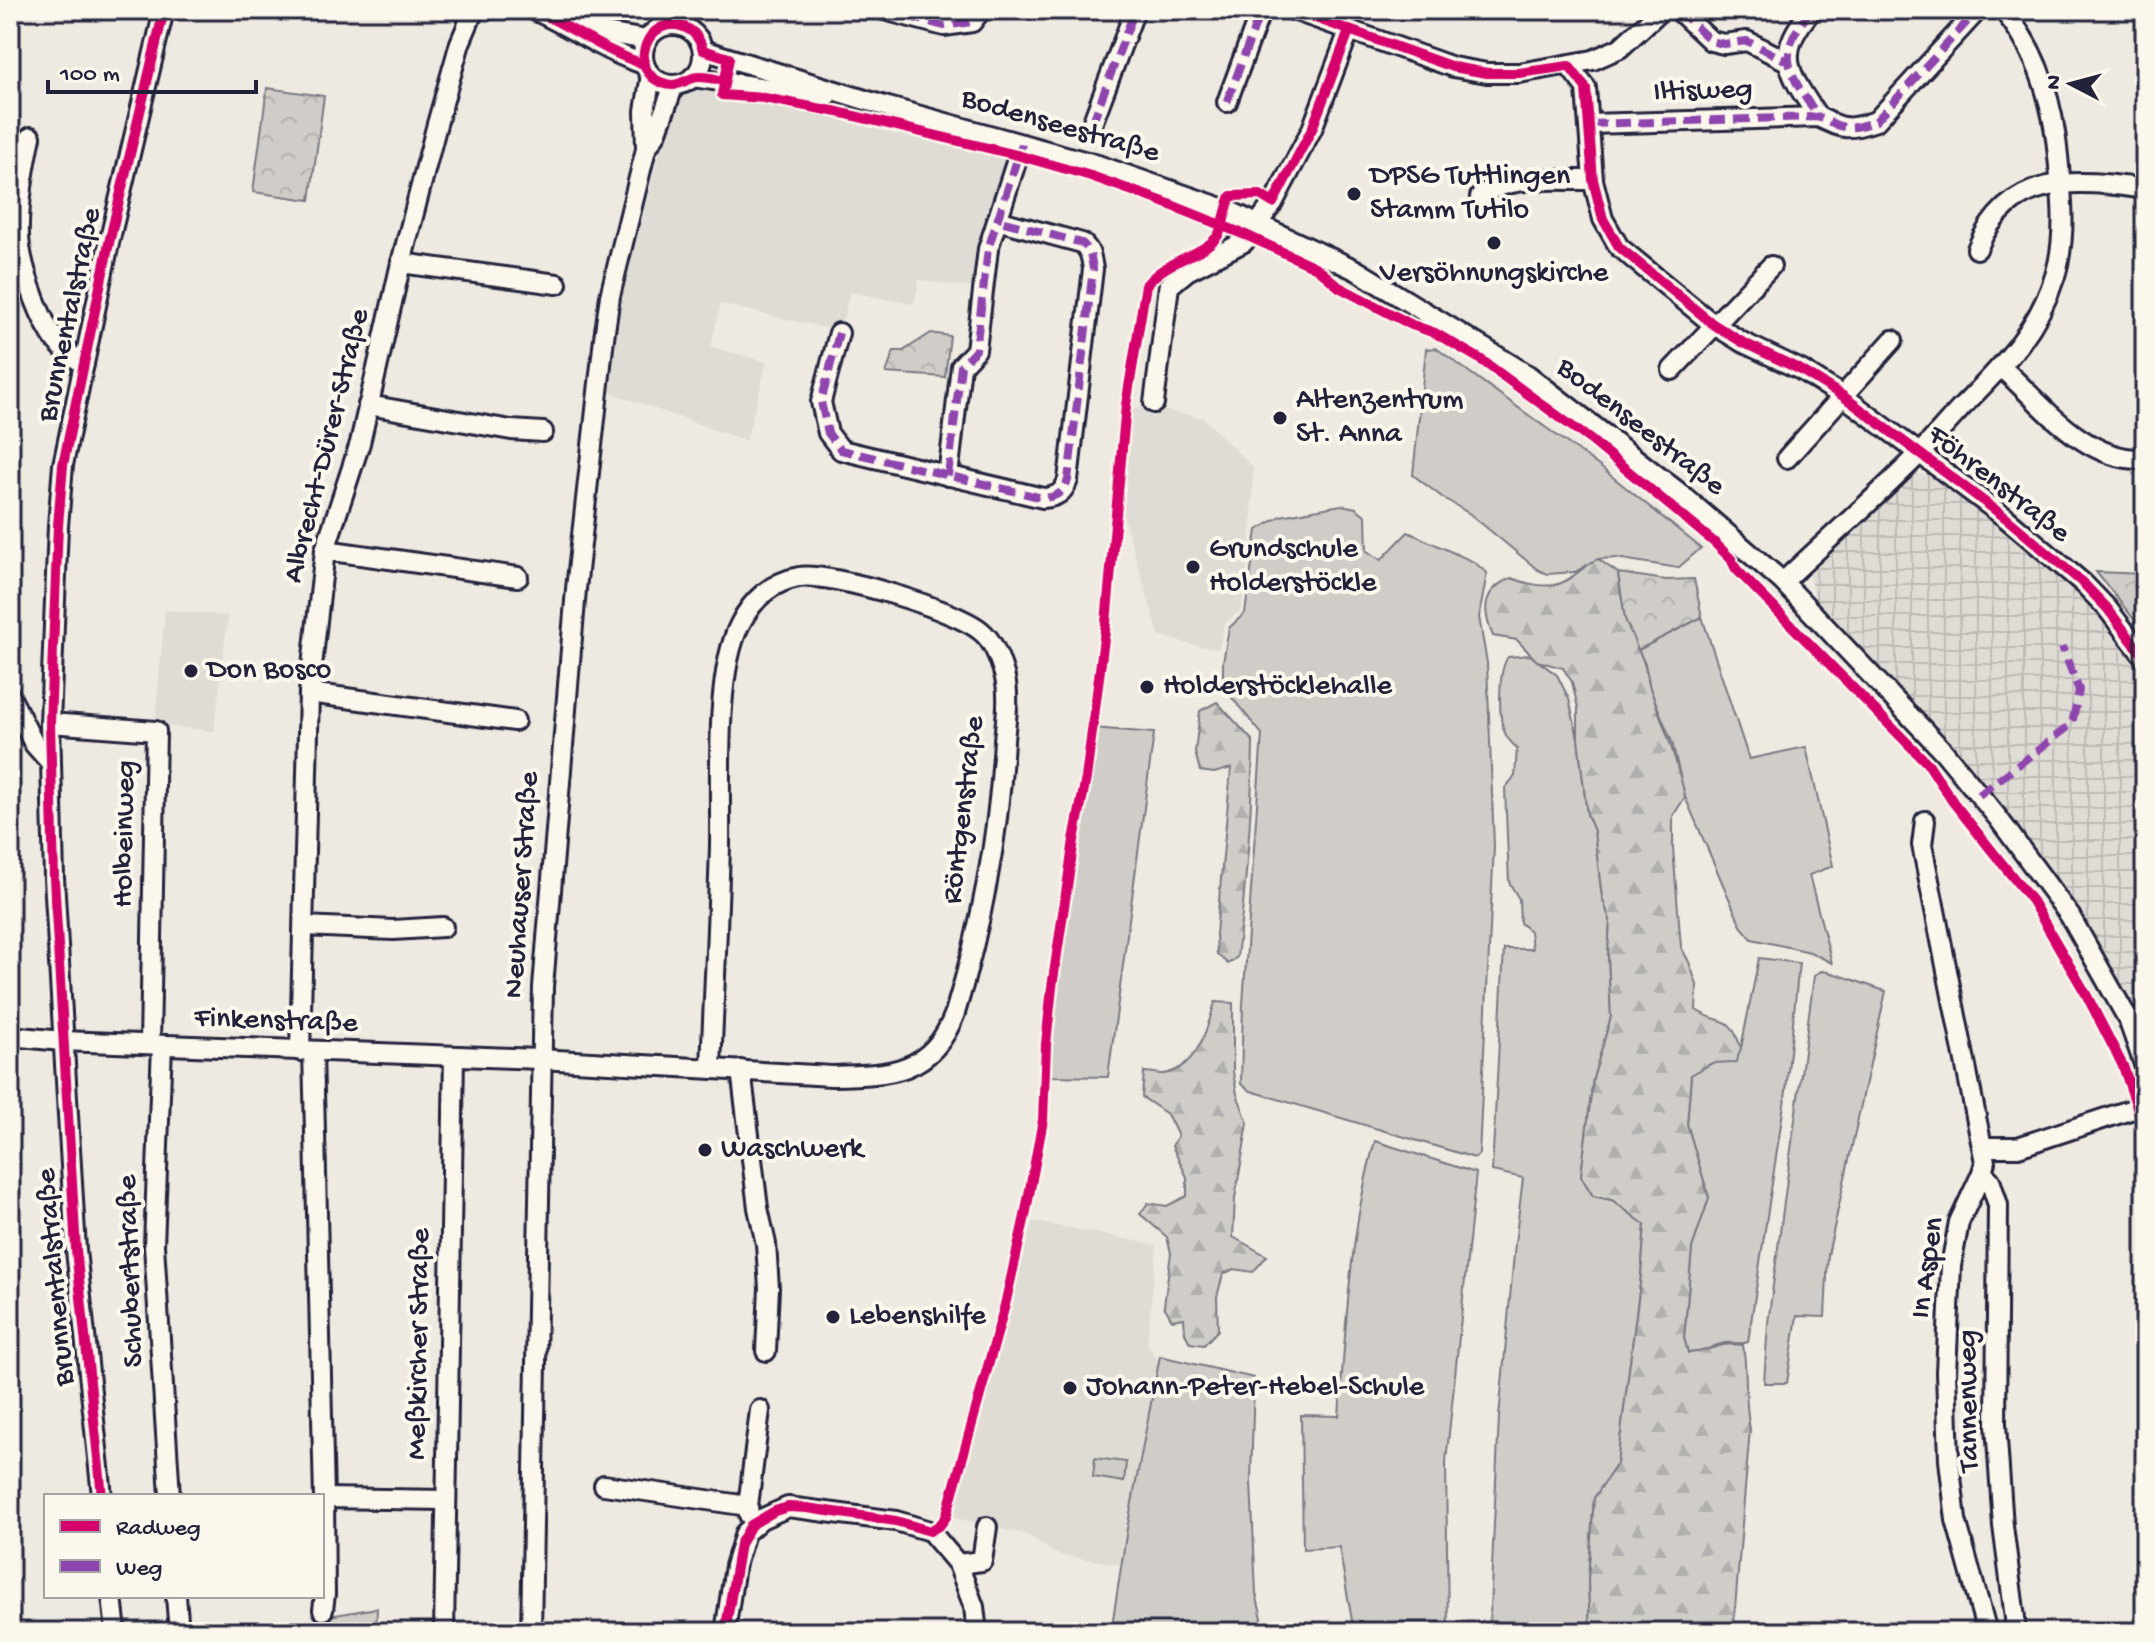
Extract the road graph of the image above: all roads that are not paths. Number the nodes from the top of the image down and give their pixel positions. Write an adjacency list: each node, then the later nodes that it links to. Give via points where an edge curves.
1 (164, 10): 46 (street, Brunnentalstraße)
2 (474, 10): 40 (street, Albrecht-Dürer-Straße, via 460,43)
3 (534, 10): 16 (street)
4 (884, 10): 5 (street, via 944,26 972,22)
5 (981, 10)
6 (1135, 10): 28 (street)
7 (1261, 10): 25 (street)
8 (1293, 10): 17 (street)
9 (1661, 10): 21 (street, via 1620,48)
10 (1678, 10): 20 (street, via 1711,41 1747,41)
11 (1812, 10): 20 (street, via 1802,21)
12 (1978, 10): 27 (street, Iltisweg, via 1876,121 1843,129)
13 (2003, 10): 34 (street, via 2034,56 2047,94)
14 (669, 18): 15 (street, via 677,25); 18 (street)
15 (690, 20): 19 (street)
16 (569, 26): 18 (street); 22 (street)
17 (1349, 31): 21 (street, via 1453,67 1487,73); 38 (street, via 1312,129)
18 (647, 40): 22 (street)
19 (703, 50): 23 (street); 26 (street, Bodenseestraße)
20 (1787, 61): 27 (street)
21 (1569, 66): 29 (street, Föhrenstraße, via 1586,88)
22 (647, 70): 24 (street); 31 (street, Neuhauser Straße, via 645,111)
23 (693, 77): 24 (street); 26 (street, Bodenseestraße)
24 (674, 85): 31 (street, Neuhauser Straße)
25 (1227, 102)
26 (888, 107): 32 (street, Bodenseestraße)
27 (1818, 117): 29 (street, Iltisweg)
28 (1092, 124)
29 (1590, 124): 33 (street, Föhrenstraße)
30 (31, 137): 46 (street, via 19,215 24,262 52,336)
31 (651, 141): 74 (street, Neuhauser Straße, via 604,338 563,728)
32 (1022, 144): 37 (street); 38 (street, Bodenseestraße, via 1171,189)
33 (1593, 180): 36 (street, via 1492,187); 43 (street, Föhrenstraße, via 1603,219 1619,247)
34 (2061, 184): 35 (street); 39 (street, via 2037,187 2018,197 1994,218); 47 (street, via 2063,232 2055,274 2031,329)
35 (2145, 189)
36 (1480, 197)
37 (997, 220): 56 (street, via 988,249 976,350 961,366); 56 (street, via 1082,243 1091,256 1068,480 1058,495 1043,498)
38 (1257, 224): 50 (street, via 1244,242 1169,286); 59 (street, Bodenseestraße, via 1356,270 1528,375 1658,475)
39 (1977, 249)
40 (401, 263): 42 (street); 51 (street, Albrecht-Dürer-Straße)
41 (1771, 266): 43 (street)
42 (557, 284)
43 (1713, 324): 48 (street); 49 (street, Föhrenstraße)
44 (839, 333): 56 (street, via 821,402 828,433 841,450)
45 (1893, 340): 49 (street)
46 (84, 364): 64 (street, Brunnentalstraße, via 63,465)
47 (2002, 368): 53 (street); 55 (street, via 2087,443 2131,460)
48 (1672, 370)
49 (1843, 396): 53 (street, Föhrenstraße); 54 (street)
50 (1154, 403)
51 (368, 405): 52 (street); 57 (street, Albrecht-Dürer-Straße)
52 (543, 432)
53 (1918, 455): 59 (street); 60 (street, Föhrenstraße, via 2006,518 2084,584)
54 (1787, 458)
55 (2145, 459)
56 (948, 476)
57 (325, 550): 58 (street); 61 (street, Albrecht-Dürer-Straße)
58 (518, 577)
59 (1783, 582): 75 (street, Bodenseestraße, via 1944,752 2047,883 2128,1019)
60 (2145, 658)
61 (309, 693): 63 (street); 67 (street, Albrecht-Dürer-Straße)
62 (10, 696): 65 (street, via 34,744)
63 (515, 721)
64 (50, 723): 65 (street, Brunnentalstraße); 71 (street, Holbeinweg, via 156,731)
65 (50, 762): 70 (street, Brunnentalstraße)
66 (1925, 821): 79 (street, In Aspen, via 1922,845)
67 (304, 926): 68 (street); 72 (street, Albrecht-Dürer-Straße)
68 (443, 927)
69 (10, 1036): 70 (street, Finkenstraße)
70 (62, 1041): 71 (street, Finkenstraße); 84 (street, Brunnentalstraße, via 76,1250)
71 (156, 1044): 72 (street, Finkenstraße); 85 (street, Schubertstraße, via 154,1245)
72 (306, 1051): 73 (street, Finkenstraße); 86 (street, Albrecht-Dürer-Straße)
73 (454, 1057): 74 (street, Finkenstraße); 88 (street, Meßkircher Straße)
74 (540, 1059): 76 (street, Röntgenstraße); 101 (street, Neuhauser Straße)
75 (2145, 1067)
76 (711, 1068): 77 (street, Röntgenstraße); 77 (street, Röntgenstraße, via 722,713 739,625 766,591 809,576 966,620 990,641 1005,677 1007,698 989,872 964,984 947,1033 925,1058 898,1071 832,1076)
77 (741, 1070): 81 (street, via 766,1244)
78 (2145, 1105): 79 (street, via 2018,1147)
79 (1983, 1147): 80 (street, In Aspen)
80 (1982, 1173): 104 (street, In Aspen, via 1959,1222 1951,1266 1946,1372 1956,1520); 105 (street, Tannenweg, via 1990,1180 1998,1205 1996,1425)
81 (766, 1351)
82 (760, 1410): 89 (street)
83 (604, 1485): 89 (street)
84 (102, 1494)
85 (170, 1494)
86 (324, 1494)
87 (324, 1498): 88 (street); 97 (street, Albrecht-Dürer-Straße)
88 (445, 1500): 100 (street, Meßkircher Straße)
89 (748, 1506): 90 (street)
90 (751, 1525): 93 (street, via 788,1507 896,1521 930,1531); 102 (street, via 740,1544)
91 (987, 1527): 92 (street)
92 (982, 1561): 93 (street); 96 (street)
93 (958, 1564): 96 (street)
94 (112, 1598): 98 (street)
95 (176, 1598): 99 (street)
96 (974, 1607): 103 (street)
97 (323, 1610)
98 (116, 1632)
99 (179, 1632)
100 (444, 1632)
101 (531, 1632)
102 (725, 1632)
103 (977, 1632)
104 (1987, 1632)
105 (2015, 1632)

